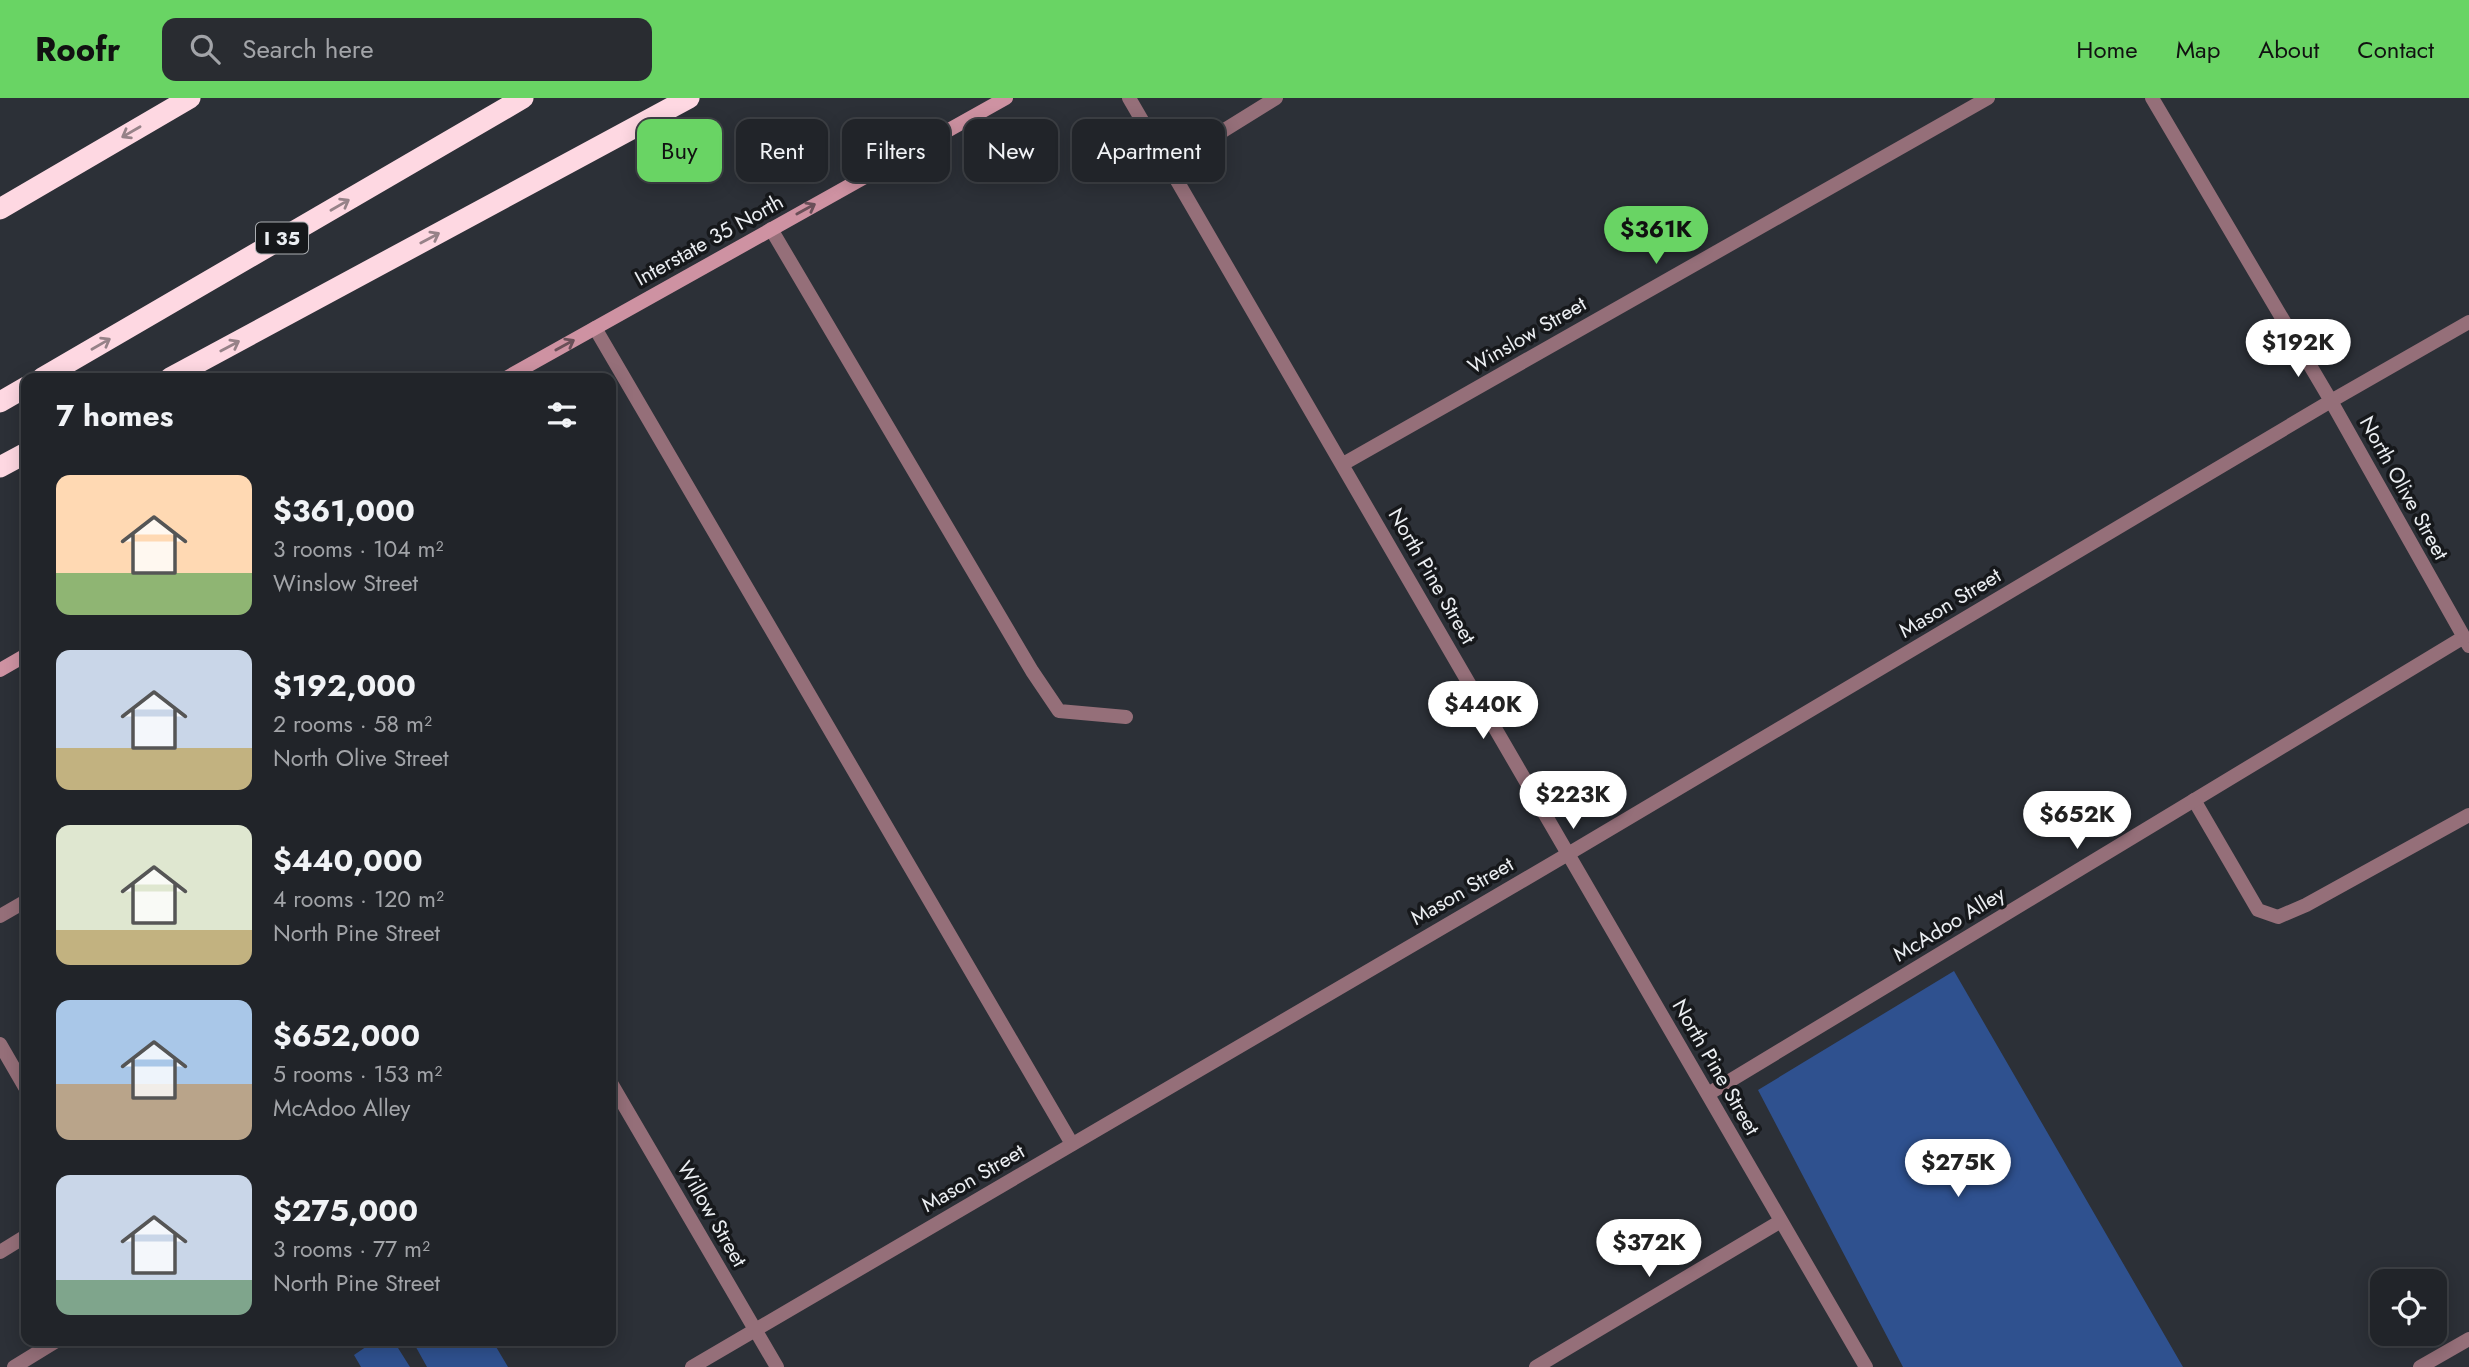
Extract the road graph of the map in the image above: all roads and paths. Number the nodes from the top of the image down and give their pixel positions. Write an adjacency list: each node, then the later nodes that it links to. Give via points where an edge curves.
1 (190, 98): 12 (highway, one-way to 12)
2 (523, 98): 16 (highway, I 35, one-way to 2)
3 (689, 98): 17 (highway, one-way to 3)
4 (1006, 98): 13 (main road, Interstate 35 North, one-way to 4)
5 (1129, 98): 9 (street, North Pine Street)
6 (1276, 98): 10 (street)
7 (1988, 98): 23 (street, Winslow Street)
8 (2152, 98): 20 (street, North Olive Street)
9 (1141, 119)
10 (1225, 130)
11 (1178, 182): 23 (street, North Pine Street)
12 (0, 209)
13 (771, 229): 15 (main road, Interstate 35 North); 28 (street, via 1059,711)
14 (2469, 322): 20 (street, Mason Street)
15 (595, 328): 18 (main road, Interstate 35 North, one-way to 15); 38 (street)
16 (51, 373)
17 (179, 373)
18 (515, 373)
19 (21, 390): 21 (highway)
20 (2331, 401): 25 (street, North Olive Street); 31 (street, Mason Street)
21 (0, 402)
22 (21, 456): 24 (highway)
23 (1343, 464): 31 (street, North Pine Street)
24 (0, 467)
25 (2467, 642): 29 (street, McAdoo Alley)
26 (21, 658): 27 (main road)
27 (0, 670)
28 (1126, 717)
29 (2194, 800): 30 (street, via 2258,910 2278,917); 37 (street, McAdoo Alley)
30 (2469, 815)
31 (1568, 854): 37 (street, North Pine Street); 38 (street, Mason Street)
32 (21, 904): 33 (street)
33 (0, 916)
34 (0, 1044): 35 (street)
35 (21, 1080)
36 (616, 1092): 42 (street, Willow Street)
37 (1708, 1094): 39 (street, North Pine Street)
38 (1072, 1144): 42 (street, Mason Street)
39 (1781, 1221): 48 (street); 49 (street, North Pine Street)
40 (21, 1239): 41 (street)
41 (0, 1252)
42 (755, 1330): 46 (street, Mason Street); 47 (street, Willow Street)
43 (2469, 1339): 50 (street)
44 (48, 1346): 45 (street)
45 (14, 1367)
46 (692, 1367)
47 (776, 1367)
48 (1535, 1367)
49 (1866, 1367)
50 (2420, 1367)

